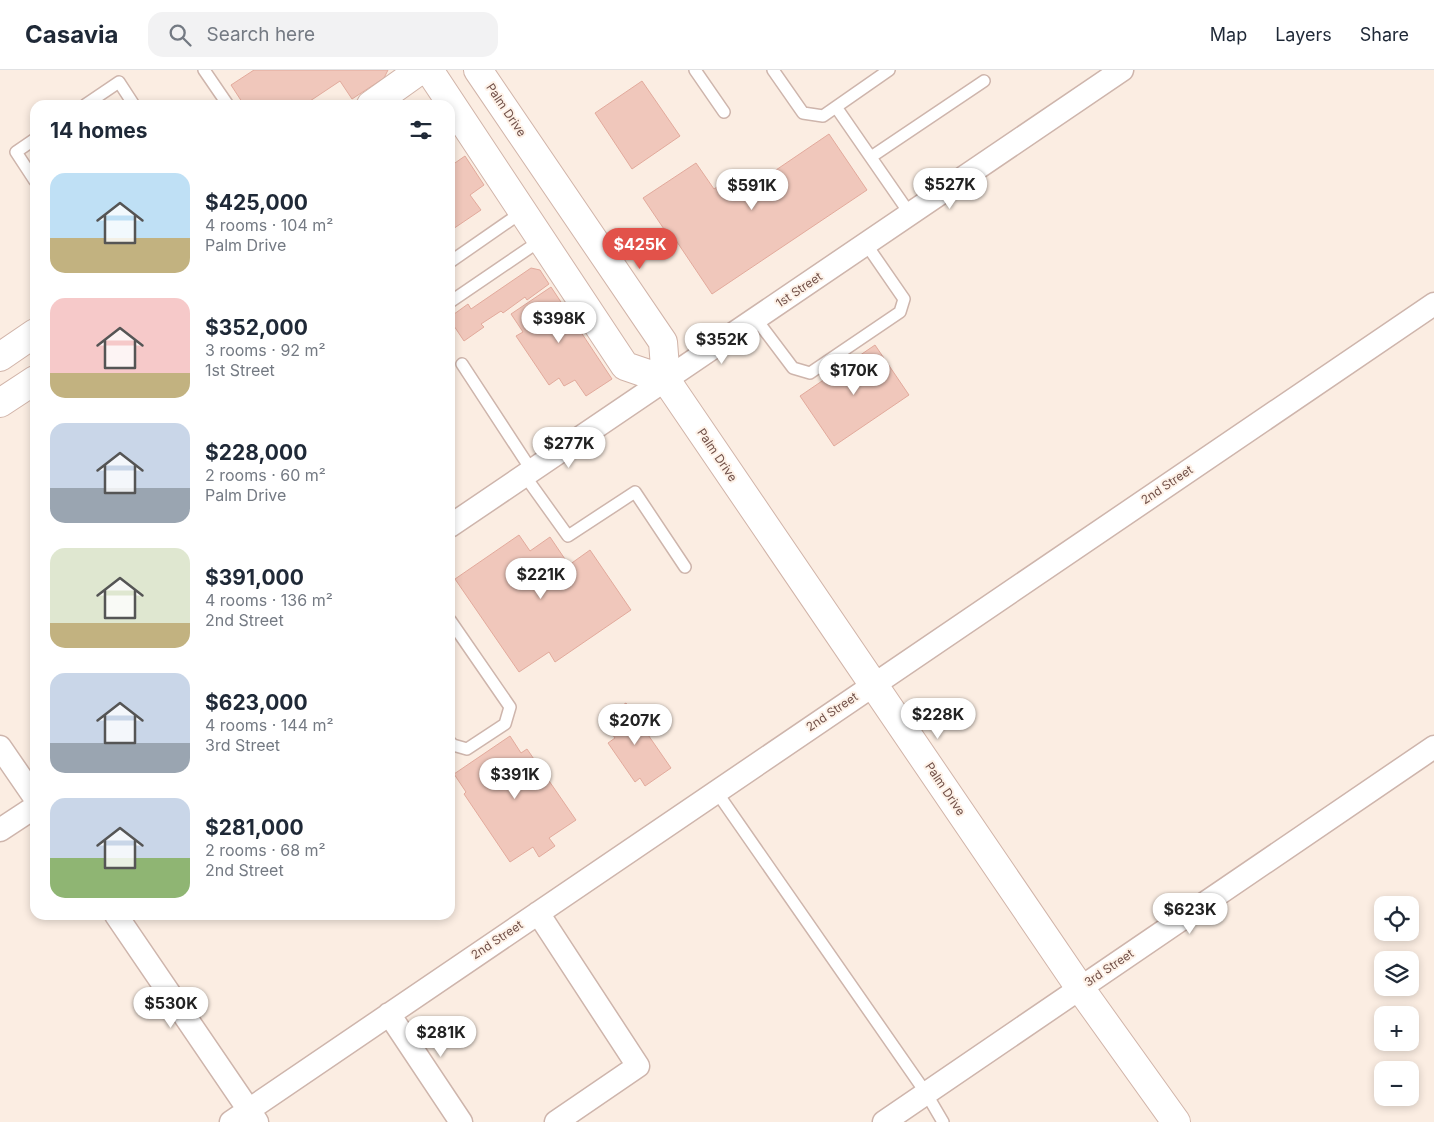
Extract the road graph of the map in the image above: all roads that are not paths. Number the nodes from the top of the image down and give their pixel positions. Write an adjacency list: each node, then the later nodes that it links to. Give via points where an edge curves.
1 (204, 70): 12 (lane)
2 (420, 70): 13 (main road)
3 (429, 70): 14 (main road)
4 (695, 70): 17 (lane)
5 (773, 70): 16 (lane, via 803,113 822,116)
6 (889, 70): 16 (lane)
7 (1122, 70): 23 (street, 1st Street)
8 (482, 71): 15 (main road); 33 (main road, Palm Drive, via 663,342)
9 (984, 81): 20 (lane)
10 (92, 100): 11 (lane, via 119,82)
11 (131, 100)
12 (225, 100)
13 (378, 100)
14 (443, 100)
15 (446, 100)
16 (836, 107): 20 (lane)
17 (724, 112)
18 (455, 117): 22 (main road)
19 (30, 142): 21 (lane, via 16,152)
20 (871, 157): 23 (lane)
21 (30, 173)
22 (523, 212): 24 (main road); 26 (lane)
23 (910, 214): 25 (street, 1st Street)
24 (541, 240): 27 (lane); 33 (main road, via 625,366)
25 (866, 244): 29 (street, 1st Street); 29 (lane, via 904,299 900,312 810,373 793,368)
26 (455, 259)
27 (455, 299)
28 (1434, 304): 40 (street, 2nd Street)
29 (756, 319): 33 (street, 1st Street)
30 (30, 336): 31 (main road)
31 (0, 357)
32 (462, 364): 36 (lane)
33 (666, 380): 36 (street, 1st Street); 40 (main road, Palm Drive)
34 (30, 383): 35 (main road)
35 (0, 404)
36 (528, 473): 37 (street, 1st Street); 38 (lane, via 568,536 635,492)
37 (455, 523)
38 (685, 567)
39 (455, 627): 41 (lane, via 510,707 504,724 468,749)
40 (874, 684): 45 (street, 2nd Street); 50 (main road, Palm Drive)
41 (455, 746)
42 (0, 747): 44 (street)
43 (1434, 747): 50 (street, 3rd Street)
44 (30, 791)
45 (716, 791): 48 (street, 2nd Street); 52 (lane)
46 (30, 809): 47 (street)
47 (0, 830)
48 (538, 913): 51 (street, 2nd Street); 56 (street, via 638,1066)
49 (119, 920): 53 (street)
50 (1080, 988): 52 (street, 3rd Street); 59 (main road, Palm Drive)
51 (389, 1014): 53 (street, 2nd Street); 55 (street)
52 (926, 1093): 57 (street, 3rd Street); 58 (lane)
53 (253, 1116): 54 (street, 2nd Street)
54 (230, 1122)
55 (461, 1122)
56 (556, 1122)
57 (884, 1122)
58 (943, 1122)
59 (1176, 1122)

